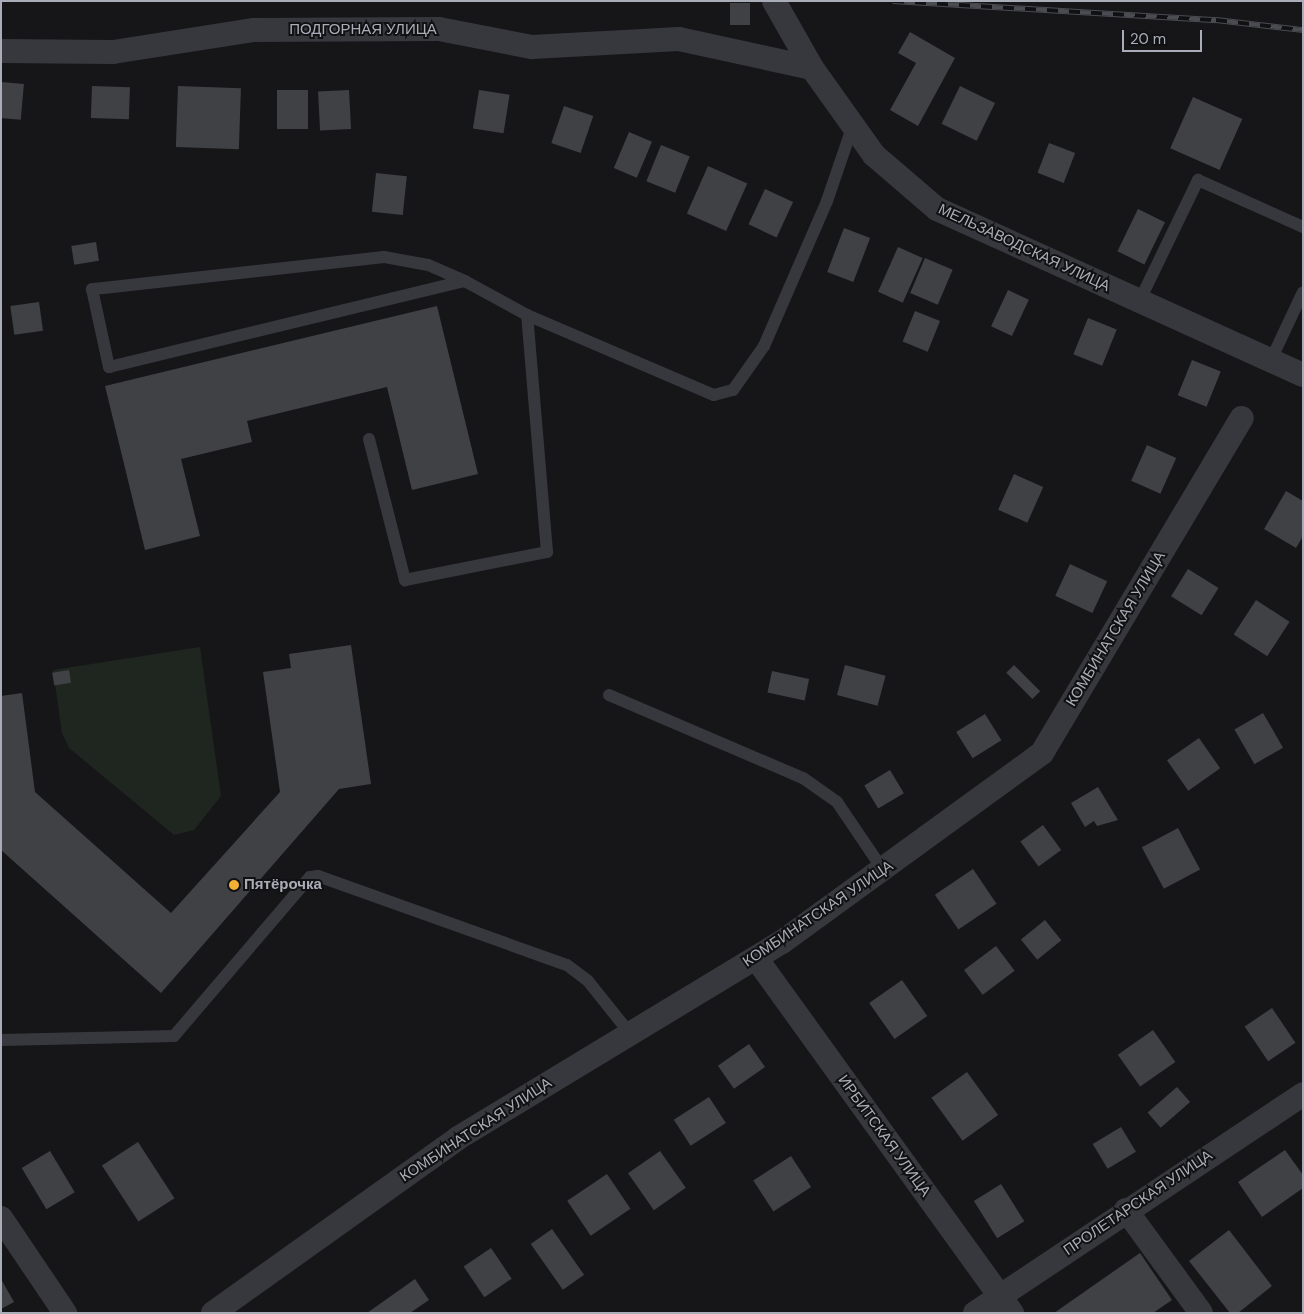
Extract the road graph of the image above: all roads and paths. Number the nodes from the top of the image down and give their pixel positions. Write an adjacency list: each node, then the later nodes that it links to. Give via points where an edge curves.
1 (774, 1): 3 (street, МЕЛЬЗАВОДСКАЯ УЛИЦА)
2 (1, 51): 3 (street, ПОДГОРНАЯ УЛИЦА, via 113,52 254,30 439,29 532,47 679,39)
3 (812, 68): 4 (street, МЕЛЬЗАВОДСКАЯ УЛИЦА)
4 (853, 125): 8 (street, МЕЛЬЗАВОДСКАЯ УЛИЦА, via 874,155 937,209); 9 (lane, via 827,202 764,346 733,390 714,395)
5 (1303, 227): 8 (lane, via 1198,180)
6 (465, 281): 6 (lane, via 420,263 384,257 92,289 109,367); 9 (lane)
7 (1303, 292): 10 (lane)
8 (1139, 302): 10 (street, МЕЛЬЗАВОДСКАЯ УЛИЦА)
9 (527, 315): 13 (lane, via 547,552 405,580)
10 (1270, 362): 11 (street, МЕЛЬЗАВОДСКАЯ УЛИЦА)
11 (1303, 375)
12 (1242, 418): 15 (street, КОМБИНАТСКАЯ УЛИЦА, via 1042,753)
13 (369, 439)
14 (609, 695): 15 (lane, via 803,778 837,802)
15 (883, 870): 16 (street, КОМБИНАТСКАЯ УЛИЦА)
16 (756, 958): 17 (street, КОМБИНАТСКАЯ УЛИЦА, via 658,1015); 22 (street, ИРБИТСКАЯ УЛИЦА)
17 (632, 1036): 18 (lane, via 588,981 567,966 318,876 310,877 174,1036); 24 (street, КОМБИНАТСКАЯ УЛИЦА, via 458,1138)
18 (1, 1040)
19 (1303, 1094): 20 (street, ПРОЛЕТАРСКАЯ УЛИЦА)
20 (1126, 1210): 22 (street, ПРОЛЕТАРСКАЯ УЛИЦА); 26 (street)
21 (1, 1218): 23 (street)
22 (1006, 1304): 25 (street, ПРОЛЕТАРСКАЯ УЛИЦА)
23 (65, 1313)
24 (213, 1313)
25 (974, 1313)
26 (1201, 1313)

